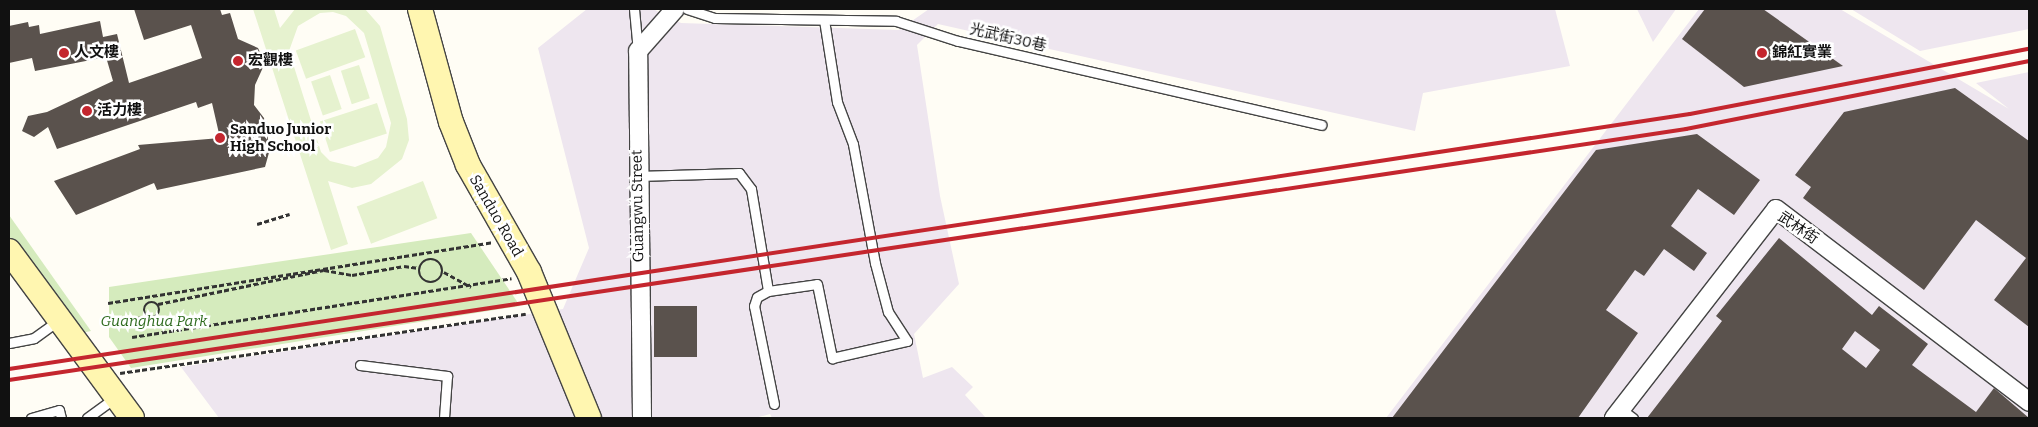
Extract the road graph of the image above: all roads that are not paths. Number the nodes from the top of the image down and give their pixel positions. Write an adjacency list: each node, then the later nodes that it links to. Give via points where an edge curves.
1 (420, 9): 23 (street, Sanduo Road, via 451,122 468,165 529,272)
2 (634, 9): 6 (lane)
3 (676, 9): 6 (street)
4 (687, 9): 5 (lane, 光武街30巷, via 715,18)
5 (824, 20): 7 (lane, 光武街30巷, via 896,21 958,41); 10 (lane, via 837,102 853,144 875,263 888,312 908,342 832,358 817,284)
6 (638, 52): 8 (street, Guangwu Street)
7 (1321, 124)
8 (638, 176): 10 (lane, via 739,173 751,190); 24 (street, Guangwu Street)
9 (9, 251): 11 (street)
10 (768, 290): 16 (lane, via 754,306)
11 (59, 320): 12 (lane, via 34,338); 14 (street)
12 (9, 343)
13 (360, 365): 22 (lane, via 447,376)
14 (116, 397): 20 (lane); 21 (street)
15 (2029, 402): 17 (street, 武林街, via 1776,209)
16 (774, 404)
17 (1623, 415)
18 (30, 418): 19 (lane, via 59,410)
19 (61, 418)
20 (87, 418)
21 (132, 418)
22 (444, 418)
23 (589, 418)
24 (642, 418)

